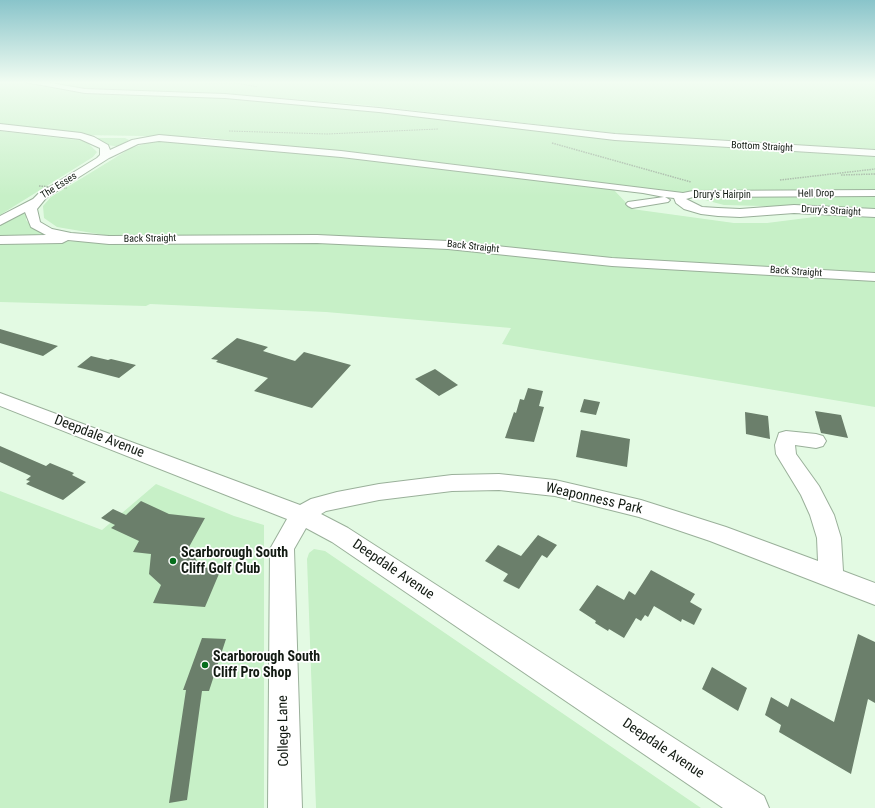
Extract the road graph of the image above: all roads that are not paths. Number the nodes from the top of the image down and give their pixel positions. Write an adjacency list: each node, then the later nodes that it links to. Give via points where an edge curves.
1 (462, 120): 4 (street, Bottom Straight, via 615,138)
2 (0, 127): 3 (street, via 80,136 96,141)
3 (105, 152): 6 (street, The Esses, via 151,138 267,146); 9 (street, The Esses, via 95,164)
4 (875, 153)
5 (875, 193): 7 (street, Hell Drop)
6 (668, 194): 8 (street, The Esses); 10 (street, via 664,200)
7 (757, 195): 8 (street, Drury's Hairpin)
8 (682, 196): 11 (street, Drury's Hairpin, via 680,200 683,203 709,212 740,213)
9 (35, 202): 13 (street); 14 (street, The Esses, via 31,215 35,224 48,232)
10 (632, 204)
11 (788, 209): 12 (street, Drury's Straight)
12 (875, 213)
13 (0, 221)
14 (71, 237): 15 (street, via 53,240); 16 (street, Back Straight, via 109,240 317,239 421,243 612,262)
15 (0, 240)
16 (875, 277)
17 (0, 399): 19 (street, Deepdale Avenue)
18 (816, 441): 20 (street, via 786,438 785,445 786,454 822,515 829,538)
19 (302, 515): 20 (street, Weaponness Park, via 320,505 337,500 452,483 499,482 555,488 648,511 718,534); 22 (street, College Lane, via 282,549); 23 (street, Deepdale Avenue, via 340,535)
20 (831, 577): 21 (street, Weaponness Park)
21 (875, 594)
22 (285, 808)
23 (752, 808)

